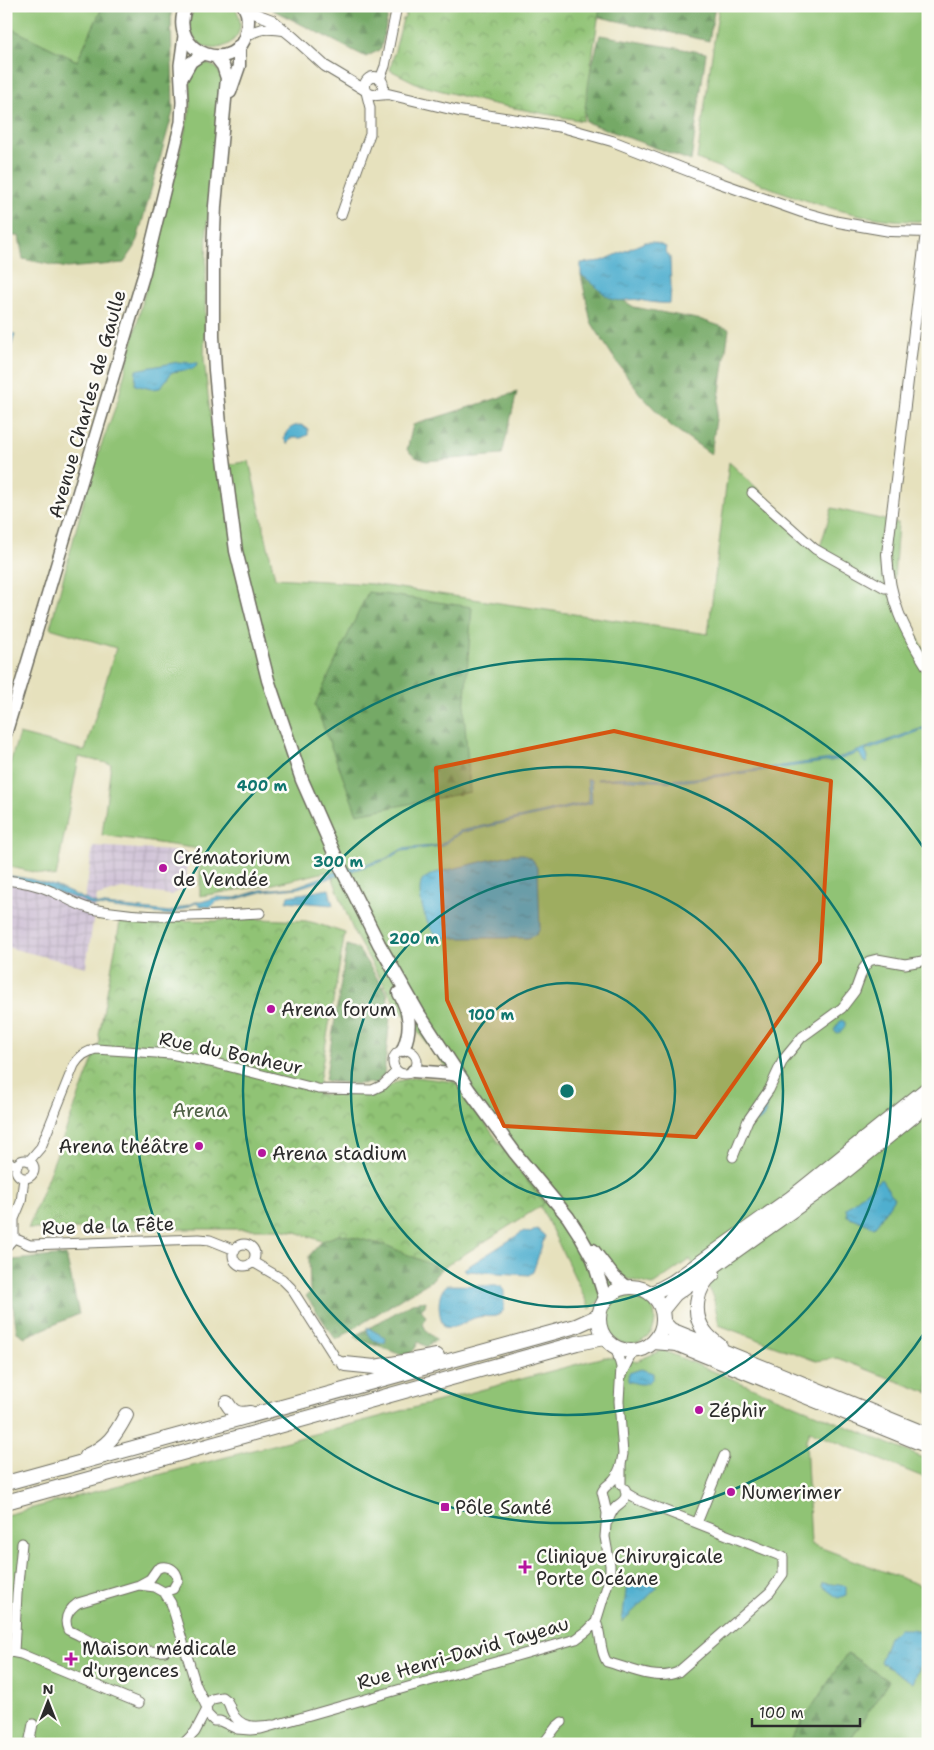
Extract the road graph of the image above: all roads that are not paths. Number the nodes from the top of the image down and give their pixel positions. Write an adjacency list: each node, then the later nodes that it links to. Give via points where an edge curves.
1 (397, 6): 9 (street, via 385,66)
2 (245, 8): 4 (street, via 272,20); 6 (main road, via 248,18)
3 (183, 9): 5 (main road)
4 (286, 31): 6 (street, via 257,29); 8 (street, via 325,66)
5 (184, 36): 7 (main road, via 196,50); 10 (main road, Avenue Charles de Gaulle)
6 (243, 41): 7 (main road, via 234,52); 13 (main road, via 239,66)
7 (210, 55): 10 (main road, via 191,62); 13 (main road, via 223,66 227,78)
8 (340, 74): 9 (street); 11 (street)
9 (376, 79): 11 (street, via 364,84); 11 (street, via 383,88); 12 (street)
10 (181, 80): 19 (main road, Avenue Charles de Gaulle, via 181,122 144,274)
11 (371, 93): 12 (street); 14 (street, via 370,134)
12 (415, 100): 15 (street, via 562,128 612,141 717,182 838,222 890,231)
13 (225, 109): 22 (main road, via 215,206 213,336 221,435 236,551 268,680 302,780)
14 (341, 215)
15 (927, 232): 17 (street, via 889,534)
16 (752, 493): 17 (street, via 815,549)
17 (890, 588): 18 (street, via 901,620)
18 (928, 668)
19 (6, 733)
20 (6, 880): 21 (street, via 41,887 79,906 136,916)
21 (260, 914)
22 (379, 944): 24 (main road, via 387,972 408,1014 409,1035); 27 (main road, via 419,1014)
23 (928, 960): 30 (street, via 905,964 877,959 869,961 855,991 842,1008 802,1037 783,1060 769,1090 748,1120)
24 (403, 1050): 25 (street, via 394,1057 393,1065); 26 (street, via 416,1057)
25 (397, 1071): 26 (street, via 407,1074); 32 (street, Rue du Bonheur, via 383,1085 372,1090 318,1089 172,1054 96,1049 79,1057 74,1065 41,1147)
26 (413, 1071): 27 (main road)
27 (460, 1076): 35 (main road)
28 (928, 1088): 42 (highway, via 791,1198)
29 (928, 1104): 37 (highway, via 832,1182)
30 (734, 1157)
31 (6, 1161): 33 (street)
32 (29, 1161): 33 (street, via 20,1162); 34 (street, via 34,1171)
33 (17, 1166): 34 (street, via 18,1174)
34 (24, 1178): 36 (street, Rue de la Fête, via 21,1202 14,1219)
35 (579, 1234): 41 (main road); 43 (main road, via 593,1259)
36 (14, 1238): 38 (street); 39 (street, Rue de la Fête, via 30,1245 199,1239)
37 (750, 1241): 45 (highway, via 675,1294); 51 (highway, via 705,1281 698,1298 697,1314 701,1326)
38 (6, 1247)
39 (234, 1250): 40 (street, Rue de la Fête, via 233,1257 237,1263 243,1266); 40 (street, Rue de la Fête, via 240,1245 250,1246 255,1255)
40 (253, 1262): 52 (street, Rue de la Fête, via 292,1288 336,1359)
41 (626, 1287): 42 (highway); 43 (highway)
42 (652, 1294): 45 (highway)
43 (605, 1298): 44 (highway)
44 (598, 1316): 46 (highway, via 583,1324); 47 (highway)
45 (662, 1316): 48 (highway); 51 (highway, via 676,1332)
46 (531, 1338): 52 (highway, via 386,1366); 55 (highway)
47 (604, 1338): 49 (highway); 65 (highway, via 577,1342)
48 (654, 1342): 50 (highway); 58 (highway, via 677,1344)
49 (616, 1348): 50 (highway); 53 (street)
50 (634, 1351): 53 (street)
51 (728, 1353): 57 (highway)
52 (345, 1364)
53 (620, 1379): 60 (street)
54 (227, 1403): 55 (highway, via 236,1413 243,1414)
55 (278, 1409): 62 (highway)
56 (126, 1415): 62 (highway, via 116,1433 101,1448)
57 (928, 1435)
58 (928, 1446)
59 (724, 1456): 67 (street)
60 (621, 1465): 61 (street); 63 (street)
61 (612, 1482): 63 (street); 66 (street, via 603,1488)
62 (6, 1483)
63 (621, 1484): 64 (street)
64 (622, 1500): 66 (street, via 610,1506); 67 (street, via 638,1500); 68 (street)
65 (6, 1502)
66 (605, 1502): 68 (street, Rue Henri-David Tayeau)
67 (697, 1523): 76 (street, via 783,1557 783,1574 770,1592 671,1676 647,1674 607,1662)
68 (605, 1529): 76 (street, Rue Henri-David Tayeau, via 611,1571)
69 (22, 1543): 77 (street)
70 (153, 1576): 71 (street); 72 (street); 73 (street, via 161,1567 173,1569 178,1580)
71 (140, 1586): 72 (street); 78 (street, via 78,1603 72,1607 65,1624 68,1630 96,1644 116,1649)
72 (155, 1587): 74 (street)
73 (173, 1589): 74 (street); 75 (street)
74 (164, 1592): 75 (street)
75 (171, 1603): 79 (street)
76 (596, 1622): 87 (street, Rue Henri-David Tayeau, via 576,1639)
77 (10, 1651): 81 (street)
78 (165, 1651)
79 (193, 1674): 80 (street); 82 (street)
80 (215, 1697): 82 (street); 83 (street, via 225,1699 230,1704)
81 (139, 1703)
82 (206, 1709): 84 (street, via 209,1717); 88 (street)
83 (230, 1711): 84 (street, via 227,1718); 87 (street, via 244,1725)
84 (217, 1721): 87 (street, via 243,1730); 88 (street)
85 (562, 1722): 91 (street)
86 (33, 1724): 89 (street)
87 (272, 1725)
88 (195, 1732): 90 (street)
89 (29, 1744)
90 (183, 1744)
91 (543, 1744)

